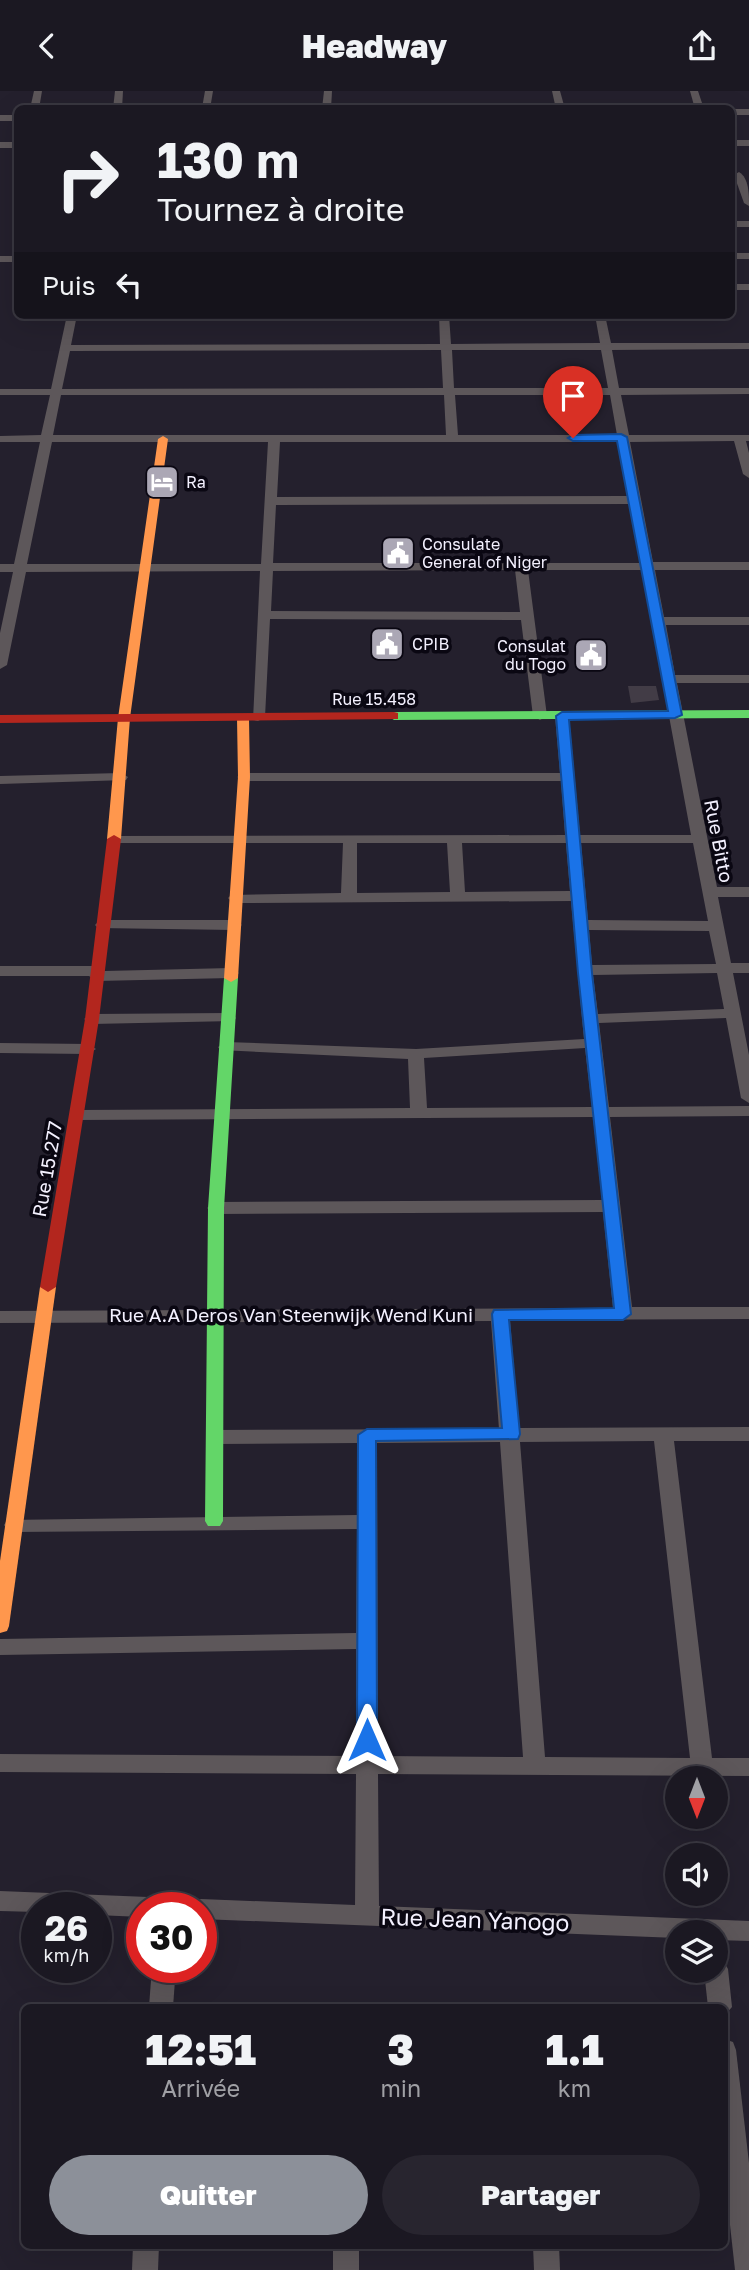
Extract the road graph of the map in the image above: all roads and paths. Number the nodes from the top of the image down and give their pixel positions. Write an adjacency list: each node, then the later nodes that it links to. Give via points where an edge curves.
1 (740, 175): 2 (street)
2 (749, 203)
3 (71, 319): 9 (street)
4 (444, 319): 8 (street)
5 (601, 319): 6 (street, Rue Bitto)
6 (606, 346): 7 (street); 8 (street); 12 (street, Rue Bitto)
7 (749, 346)
8 (447, 347): 9 (street); 14 (street)
9 (65, 348): 11 (street)
10 (749, 390): 12 (street)
11 (57, 391): 13 (street); 14 (street); 19 (street)
12 (613, 391): 14 (street); 15 (street, Rue Bitto)
13 (0, 392)
14 (450, 392): 16 (street)
15 (621, 437): 16 (street); 17 (street); 23 (street, Rue Bitto)
16 (452, 438): 21 (street)
17 (744, 438): 22 (street)
18 (0, 439): 19 (street)
19 (46, 439): 20 (street); 30 (street)
20 (163, 439): 21 (street); 31 (street, Rue 15.277)
21 (274, 439): 24 (street)
22 (748, 466)
23 (634, 500): 24 (street); 26 (street, Rue Bitto)
24 (269, 501): 28 (street)
25 (521, 566): 26 (street); 28 (street); 33 (street)
26 (648, 566): 27 (street); 34 (street, Rue Bitto)
27 (749, 566)
28 (264, 567): 31 (street); 32 (street)
29 (0, 568): 30 (street)
30 (19, 568): 31 (street); 36 (street)
31 (145, 568): 44 (street, Rue 15.277)
32 (264, 615): 33 (street); 43 (street)
33 (526, 616): 41 (street)
34 (657, 621): 35 (street); 37 (street, Rue Bitto)
35 (749, 621)
36 (0, 665)
37 (668, 679): 38 (street); 39 (street, Rue Bitto)
38 (749, 679)
39 (675, 715): 40 (street, Rue 15.458); 42 (street, Rue 15.458); 52 (street, Rue Bitto)
40 (749, 715)
41 (540, 716): 42 (street, Rue 15.458); 43 (street, Rue 15.458)
42 (562, 716): 48 (street)
43 (251, 717): 44 (street, Rue 15.458); 47 (street)
44 (124, 718): 45 (street, Rue 15.458); 46 (street, Rue 15.277)
45 (0, 719)
46 (121, 777): 49 (street); 50 (street, Rue 15.277)
47 (244, 777): 48 (street); 53 (street)
48 (566, 777): 51 (street)
49 (0, 780)
50 (114, 839): 53 (street); 62 (street, Rue 15.277)
51 (572, 839): 52 (street); 55 (street); 58 (street)
52 (698, 839): 56 (street, Rue Bitto)
53 (240, 840): 54 (street); 61 (street)
54 (350, 840): 55 (street); 59 (street)
55 (454, 840): 60 (street)
56 (709, 892): 57 (street); 65 (street, Rue Bitto)
57 (749, 892)
58 (578, 896): 60 (street); 64 (street)
59 (349, 897): 60 (street); 61 (street)
60 (458, 897)
61 (236, 898): 63 (street)
62 (103, 925): 63 (street); 70 (street, Rue 15.277)
63 (234, 925): 71 (street)
64 (581, 925): 65 (street); 68 (street)
65 (716, 926): 66 (street, Rue Bitto)
66 (724, 968): 67 (street); 68 (street); 72 (street, Rue Bitto)
67 (749, 968)
68 (585, 970): 75 (street)
69 (0, 971): 70 (street)
70 (97, 973): 71 (street); 74 (street, Rue 15.277)
71 (231, 973): 73 (street)
72 (733, 1013): 75 (street); 81 (street, Rue Bitto)
73 (228, 1018): 74 (street); 77 (street)
74 (92, 1019): 79 (street, Rue 15.277)
75 (590, 1019): 76 (street)
76 (593, 1043): 80 (street); 83 (street)
77 (226, 1047): 80 (street); 85 (street)
78 (0, 1048): 79 (street)
79 (88, 1049): 86 (street, Rue 15.277)
80 (416, 1054): 84 (street)
81 (749, 1098)
82 (749, 1111): 83 (street)
83 (601, 1112): 84 (street); 87 (street)
84 (419, 1113): 85 (street)
85 (222, 1114): 86 (street); 88 (street)
86 (78, 1115): 93 (street, Rue 15.277)
87 (611, 1206): 88 (street); 91 (street)
88 (216, 1208): 92 (street)
89 (749, 1313): 91 (street, Rue A.A Deros Van Steenwijk Wend Kuni)
90 (500, 1314): 91 (street, Rue A.A Deros Van Steenwijk Wend Kuni); 92 (street, Rue A.A Deros Van Steenwijk Wend Kuni); 95 (street)
91 (623, 1314)
92 (217, 1315): 93 (street, Rue A.A Deros Van Steenwijk Wend Kuni); 99 (street)
93 (43, 1316): 94 (street, Rue A.A Deros Van Steenwijk Wend Kuni); 102 (street, Rue 15.277)
94 (0, 1317)
95 (512, 1434): 96 (street); 98 (street); 109 (street)
96 (663, 1434): 97 (street); 108 (street)
97 (749, 1434)
98 (367, 1435): 99 (street); 101 (street)
99 (217, 1437): 100 (street)
100 (214, 1521): 101 (street); 102 (street)
101 (367, 1522): 104 (street)
102 (14, 1525): 103 (street, Rue 15.277)
103 (1, 1618)
104 (367, 1641): 105 (street); 107 (street)
105 (0, 1647)
106 (0, 1763): 107 (street)
107 (367, 1765): 109 (street); 116 (street)
108 (702, 1766)
109 (535, 1767): 110 (street)
110 (665, 1767)
111 (728, 1767): 112 (street)
112 (749, 1767)
113 (0, 1901): 114 (street)
114 (126, 1906)
115 (217, 1910): 116 (street, Rue Jean Yanogo)
116 (367, 1915): 117 (street, Rue Jean Yanogo)
117 (665, 1929)
118 (728, 1931): 119 (street, Rue Jean Yanogo)
119 (749, 1931)
120 (163, 1983): 122 (street)
121 (717, 1983): 123 (street)
122 (161, 2004)
123 (720, 2004)
124 (728, 2115): 131 (street)
125 (146, 2249): 128 (street)
126 (346, 2249): 129 (street)
127 (546, 2249): 130 (street)
128 (145, 2270)
129 (346, 2270)
130 (547, 2270)
131 (748, 2270)

